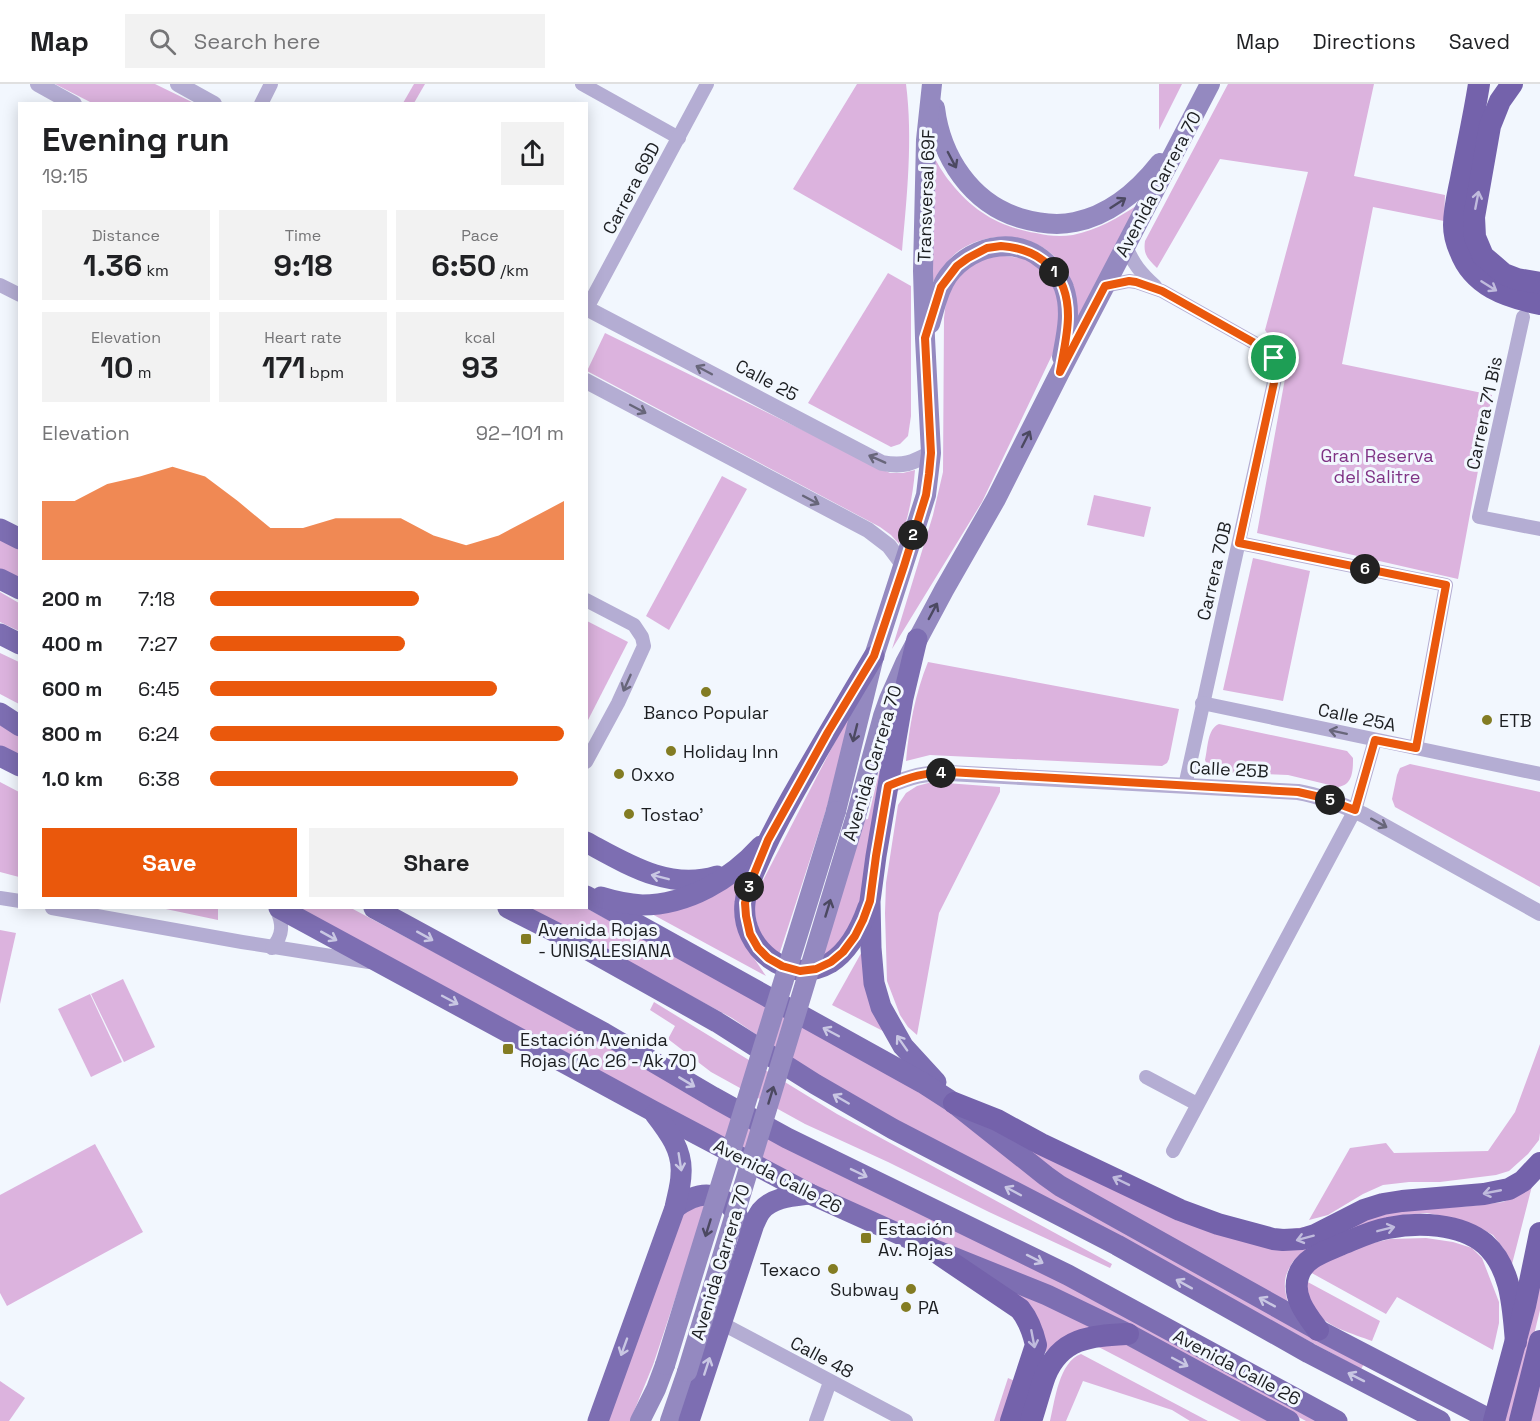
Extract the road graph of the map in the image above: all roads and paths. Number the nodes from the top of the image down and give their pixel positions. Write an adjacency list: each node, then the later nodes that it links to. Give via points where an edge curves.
1 (38, 84): 10 (street)
2 (178, 84): 11 (street)
3 (271, 84): 12 (street)
4 (582, 84): 14 (street)
5 (707, 84): 14 (street, Carrera 69D)
6 (932, 84): 13 (main road, one-way to 13, via 936,116 954,166 988,204 1030,221 1074,223 1120,203 1157,168); 24 (main road, Transversal 69F, via 926,140)
7 (1210, 84): 13 (main road, Avenida Carrera 70)
8 (1479, 84): 23 (highway, one-way to 23, via 1454,234 1463,260 1478,279)
9 (1512, 84): 16 (highway, one-way to 9, via 1504,274 1483,256 1475,237 1474,217 1491,126 1500,101)
10 (70, 102)
11 (210, 102)
12 (262, 102)
13 (1185, 133): 15 (main road, Avenida Carrera 70)
14 (679, 138): 21 (street, Carrera 69D)
15 (1125, 246): 18 (main road, Avenida Carrera 70); 19 (street, via 1131,261)
16 (1540, 283)
17 (0, 285): 20 (street)
18 (1105, 286): 19 (street, via 1129,281); 25 (main road, Avenida Carrera 70)
19 (1162, 291): 31 (street, Carrera 70B, via 1267,350 1276,364)
20 (18, 294)
21 (588, 307)
22 (588, 310): 27 (street, Calle 25, one-way to 22, via 907,464 882,463)
23 (1532, 310): 29 (street, Carrera 71 Bis, via 1479,517)
24 (925, 338): 25 (main road, via 941,287 957,266 987,248 1026,250 1049,266 1064,288 1068,317); 27 (main road, Transversal 69F)
25 (1060, 372): 37 (main road, Avenida Carrera 70, one-way to 25, via 996,499)
26 (588, 382): 32 (street, one-way to 32, via 868,530 889,546)
27 (931, 453): 32 (main road, Avenida Carrera 70, via 926,495)
28 (0, 529): 30 (main road)
29 (1540, 529)
30 (18, 538)
31 (1239, 543): 40 (street, Carrera 70B); 44 (street, via 1446,585)
32 (904, 566): 39 (main road, Avenida Carrera 70)
33 (0, 579): 34 (main road)
34 (18, 588)
35 (588, 601): 46 (street, one-way to 46, via 634,625 644,646)
36 (0, 634): 38 (main road)
37 (917, 639): 49 (main road); 87 (main road, Avenida Carrera 70, one-way to 37, bridge, via 889,699)
38 (18, 643)
39 (874, 656): 52 (main road); 86 (main road, Avenida Carrera 70, one-way to 86, bridge, via 836,811 665,1365)
40 (1202, 703): 43 (street, Calle 25A, one-way to 40); 50 (street, Carrera 70B)
41 (0, 712): 42 (main road)
42 (18, 723)
43 (1375, 740): 44 (street, Calle 25A); 51 (street)
44 (1416, 748): 48 (street, Calle 25A)
45 (0, 756): 47 (main road)
46 (588, 758)
47 (18, 765)
48 (1540, 774)
49 (888, 786): 50 (street, Calle 25B, via 927,773 949,772); 58 (main road)
50 (1185, 786): 51 (street, Calle 25B, via 1304,793)
51 (1355, 810): 65 (street, Calle 25B, one-way to 65); 70 (street)
52 (768, 840): 54 (main road); 58 (main road, via 745,903 750,934 768,958 800,971 831,962 855,936)
53 (588, 843): 54 (main road, one-way to 53, via 700,880 666,879)
54 (737, 868): 55 (main road, via 697,893 662,903 620,903)
55 (588, 895)
56 (588, 896): 69 (main road, one-way to 56)
57 (0, 898): 59 (street)
58 (870, 901): 69 (main road, one-way to 58, via 903,1046 881,1007 874,983)
59 (18, 902)
60 (58, 909): 66 (street)
61 (277, 909): 66 (street, via 282,929)
62 (279, 909): 67 (main road, Avenida Calle 26, one-way to 67)
63 (376, 909): 94 (main road, Avenida Calle 26, one-way to 94, via 787,1138 1068,1275)
64 (510, 909): 95 (main road, one-way to 64, via 1117,1245 893,1129 717,1022)
65 (1540, 913)
66 (272, 948): 67 (street)
67 (380, 964): 71 (main road, Avenida Calle 26, one-way to 71)
68 (1146, 1077): 70 (street)
69 (954, 1103): 73 (highway, one-way to 69, via 1509,1189 1383,1204 1315,1235 1273,1239 1180,1210 997,1120); 80 (main road, one-way to 69, via 1060,1186)
70 (1197, 1104): 72 (street)
71 (653, 1111): 74 (main road, Avenida Calle 26); 75 (main road, one-way to 75, via 680,1156)
72 (1173, 1150)
73 (1540, 1163)
74 (810, 1194): 77 (main road, via 771,1203 762,1210); 78 (main road, Avenida Calle 26)
75 (675, 1208): 77 (main road, via 687,1199 716,1196 729,1203 738,1215); 85 (main road, one-way to 85)
76 (1540, 1233): 83 (highway)
77 (746, 1246): 79 (main road)
78 (930, 1248): 81 (main road, Avenida Calle 26, via 1047,1295); 91 (highway, one-way to 91, via 1020,1309 1028,1321 1036,1345)
79 (721, 1323): 84 (street, Calle 48); 88 (main road, one-way to 79)
80 (1318, 1330): 83 (highway, one-way to 83, via 1298,1297 1297,1277 1302,1266 1314,1256 1387,1228 1442,1226 1485,1244 1502,1267); 96 (main road)
81 (1128, 1334): 92 (highway, via 1086,1338 1062,1350 1046,1375); 93 (main road, Avenida Calle 26, one-way to 93)
82 (1540, 1341): 97 (highway)
83 (1516, 1342): 96 (highway)
84 (830, 1382): 89 (street); 90 (street, Calle 48)
85 (598, 1421)
86 (640, 1421)
87 (670, 1421)
88 (689, 1421)
89 (816, 1421)
90 (906, 1421)
91 (1011, 1421)
92 (1031, 1421)
93 (1289, 1421)
94 (1337, 1421)
95 (1440, 1421)
96 (1493, 1421)
97 (1520, 1421)

